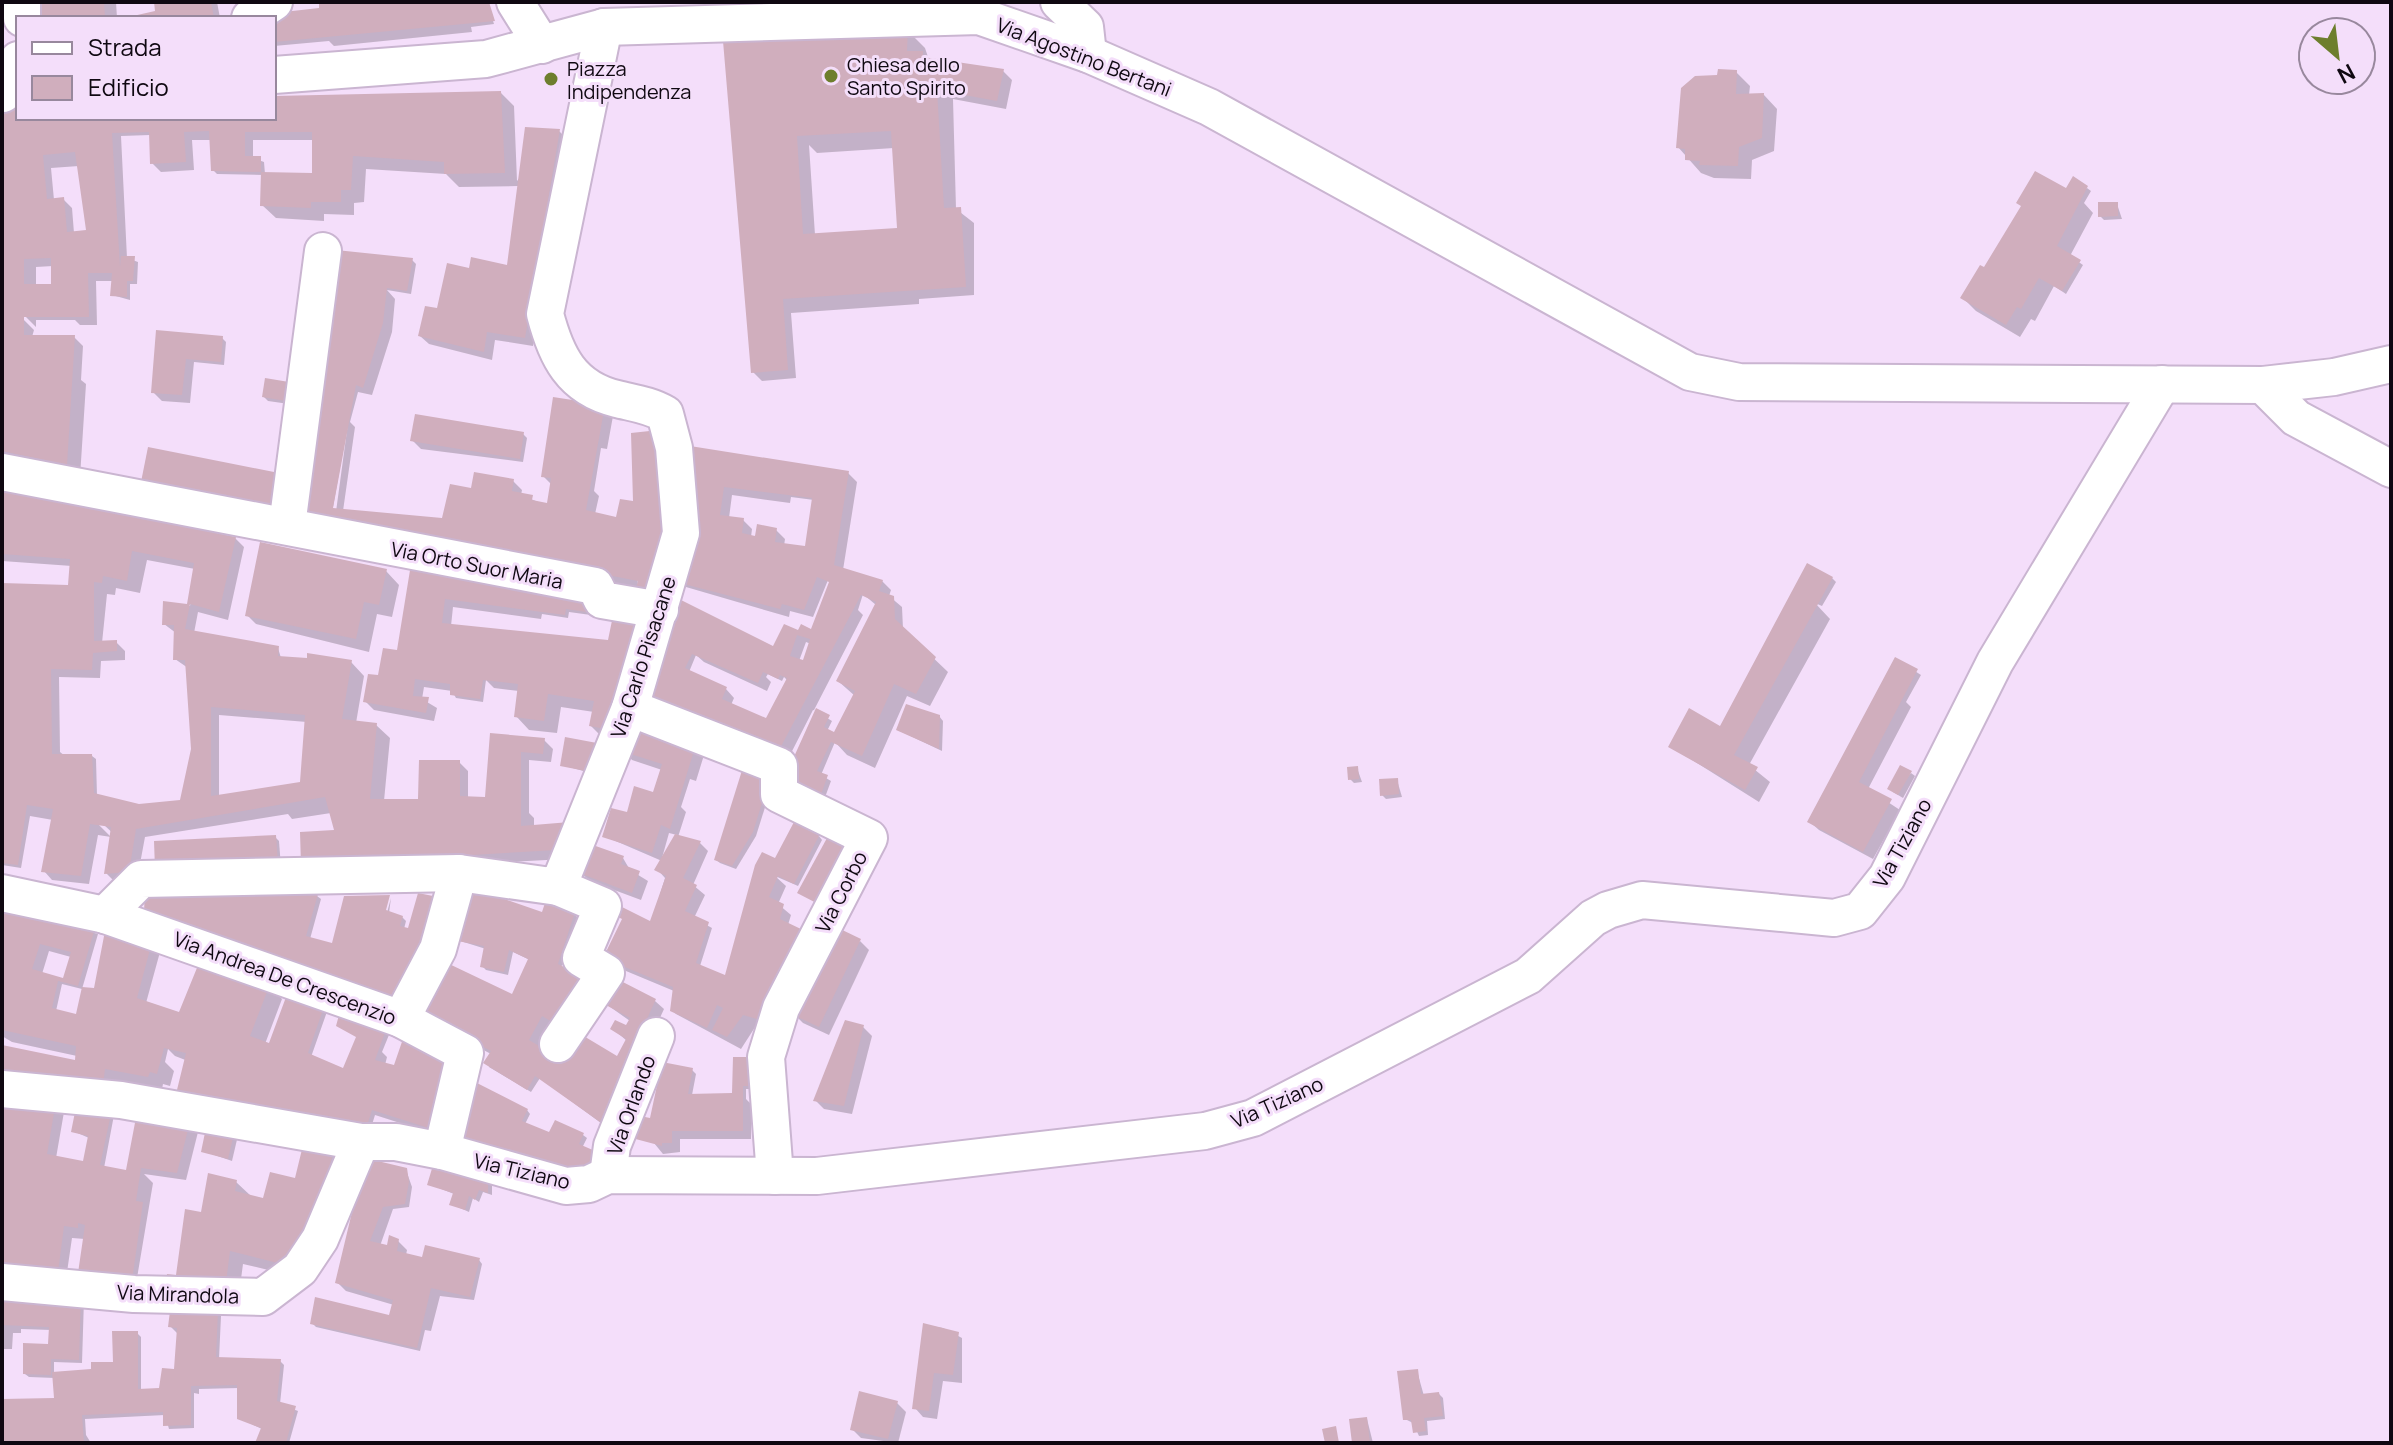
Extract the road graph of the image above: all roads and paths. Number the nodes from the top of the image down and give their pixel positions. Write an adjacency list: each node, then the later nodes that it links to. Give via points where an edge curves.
1 (274, 2): 5 (street)
2 (515, 2): 7 (street)
3 (1059, 2): 8 (street, via 1085,27)
4 (769, 12): 6 (street); 8 (street, Via Agostino Bertani, via 979,16)
5 (253, 16)
6 (604, 27): 7 (street); 19 (street, Via Carlo Pisacane, via 545,314 554,349 572,377 600,395 665,414 674,448 681,533)
7 (542, 45): 10 (street, via 486,59)
8 (1088, 54): 14 (street, Via Agostino Bertani, via 1209,107 1690,372 1739,382)
9 (16, 67): 11 (street)
10 (276, 75)
11 (8, 93)
12 (323, 251): 18 (street)
13 (2391, 364): 15 (street, Via Agostino Bertani)
14 (2162, 384): 15 (street, Via Agostino Bertani); 32 (street, Via Tiziano, via 1995,662 1887,877 1860,911 1834,918 1642,900 1593,918 1528,976 1253,1118 1205,1131 817,1176)
15 (2263, 385): 16 (street, via 2296,418)
16 (2391, 469)
17 (2, 472): 18 (street, Via Orto Suor Maria)
18 (287, 526): 19 (street, Via Orto Suor Maria, via 595,586 602,600)
19 (660, 610): 20 (street, Via Carlo Pisacane)
20 (630, 708): 22 (street, Via Carlo Pisacane); 32 (street, Via Corbo, via 779,766 779,794 869,838 781,1008 766,1057)
21 (459, 873): 22 (street); 24 (street, via 141,879); 25 (street, via 438,949)
22 (558, 887): 27 (street, via 603,906 581,958 606,973)
23 (2, 893): 24 (street, Via Andrea De Crescenzio)
24 (105, 915): 25 (street, Via Andrea De Crescenzio)
25 (401, 1019): 30 (street, Via Andrea De Crescenzio, via 465,1053)
26 (656, 1036): 31 (street, Via Orlando, via 612,1146)
27 (558, 1044)
28 (2, 1089): 29 (street, Via Tiziano, via 121,1100)
29 (361, 1142): 30 (street, Via Tiziano); 33 (street, Via Mirandola, via 320,1239 300,1269 263,1297 134,1294)
30 (442, 1151): 31 (street, Via Tiziano, via 566,1186)
31 (608, 1175): 32 (street, Via Tiziano)
32 (775, 1176)
33 (2, 1282)

